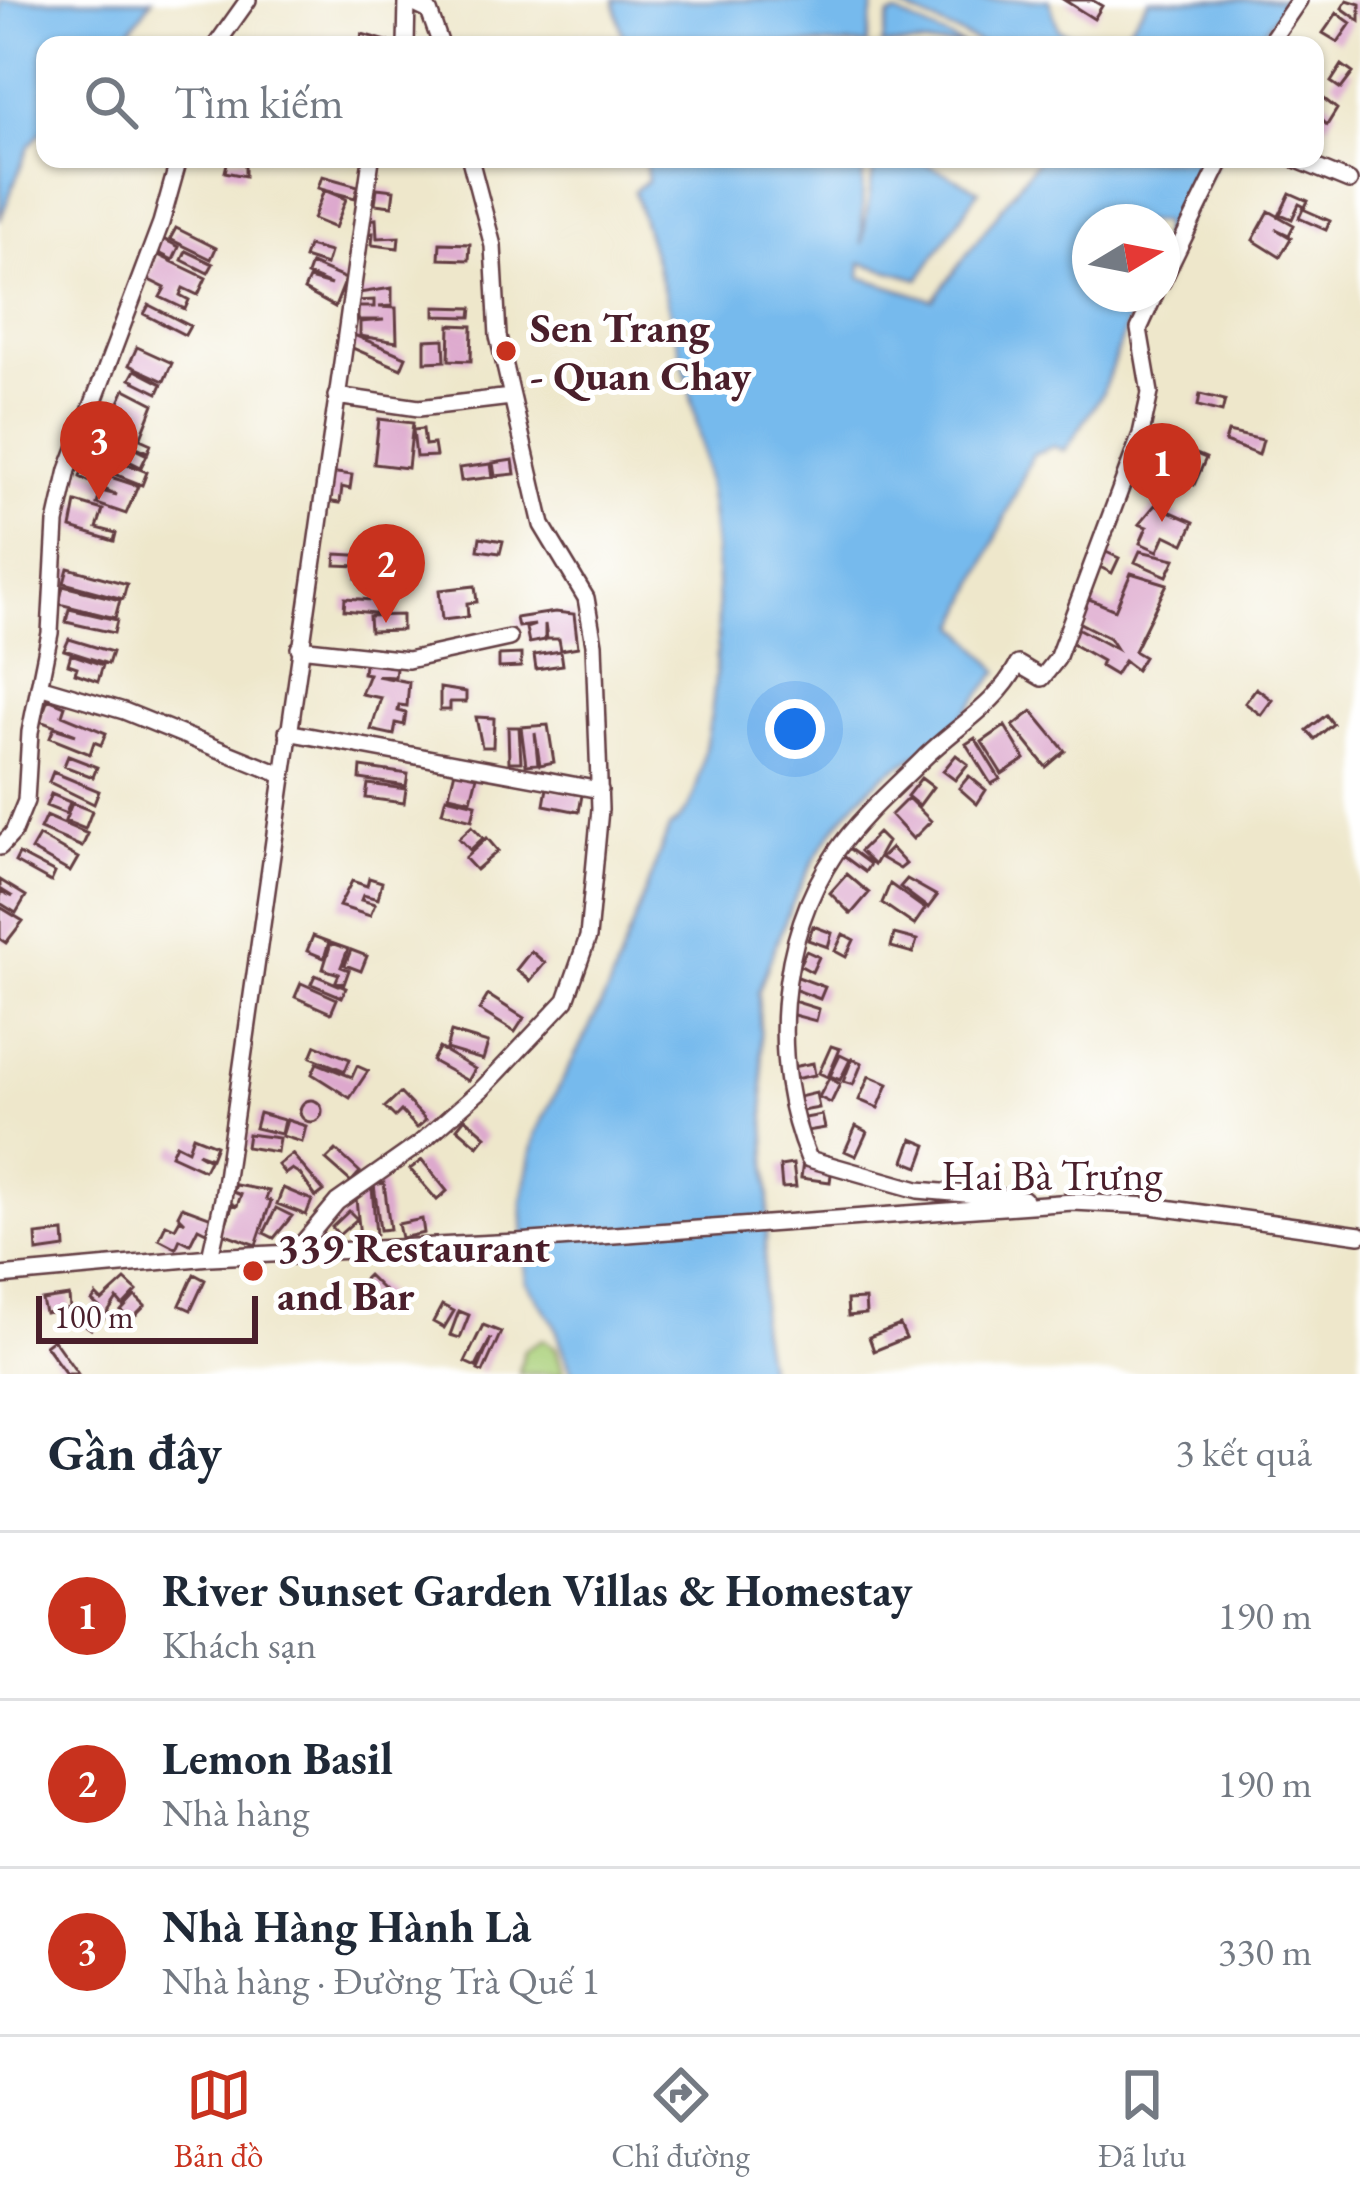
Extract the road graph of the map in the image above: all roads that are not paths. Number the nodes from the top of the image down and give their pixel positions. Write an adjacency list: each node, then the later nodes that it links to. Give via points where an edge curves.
1 (248, 0): 4 (street)
2 (407, 0): 5 (street); 6 (street, via 429,10)
3 (1299, 0): 7 (street)
4 (222, 36)
5 (406, 36)
6 (438, 36)
7 (1274, 36)
8 (176, 168): 20 (street, via 68,470)
9 (369, 168): 16 (street)
10 (472, 168): 17 (street, via 493,246)
11 (1218, 168): 14 (street)
12 (1316, 168): 13 (street)
13 (1349, 181)
14 (1180, 245)
15 (1147, 312): 25 (street, via 1139,329 1150,394 1142,434 1057,659 1042,679 1018,664 1002,694 919,763 844,841 803,926 785,1012 786,1084 809,1159 917,1190)
16 (336, 396): 17 (street, via 419,408); 19 (street)
17 (511, 397): 23 (street, via 542,525 586,598)
18 (509, 638): 19 (street, via 409,660)
19 (299, 648): 21 (street)
20 (39, 686): 22 (street); 24 (street, via 26,801)
21 (287, 732): 22 (street); 23 (street)
22 (280, 774): 28 (street)
23 (600, 790): 27 (street, via 588,937 566,1000 483,1088 337,1202)
24 (0, 847)
25 (1051, 1204): 26 (street, Hai Bà Trưng, via 1151,1205); 27 (street, Hai Bà Trưng)
26 (1360, 1235)
27 (292, 1256): 28 (street)
28 (210, 1257): 29 (street)
29 (0, 1276)

